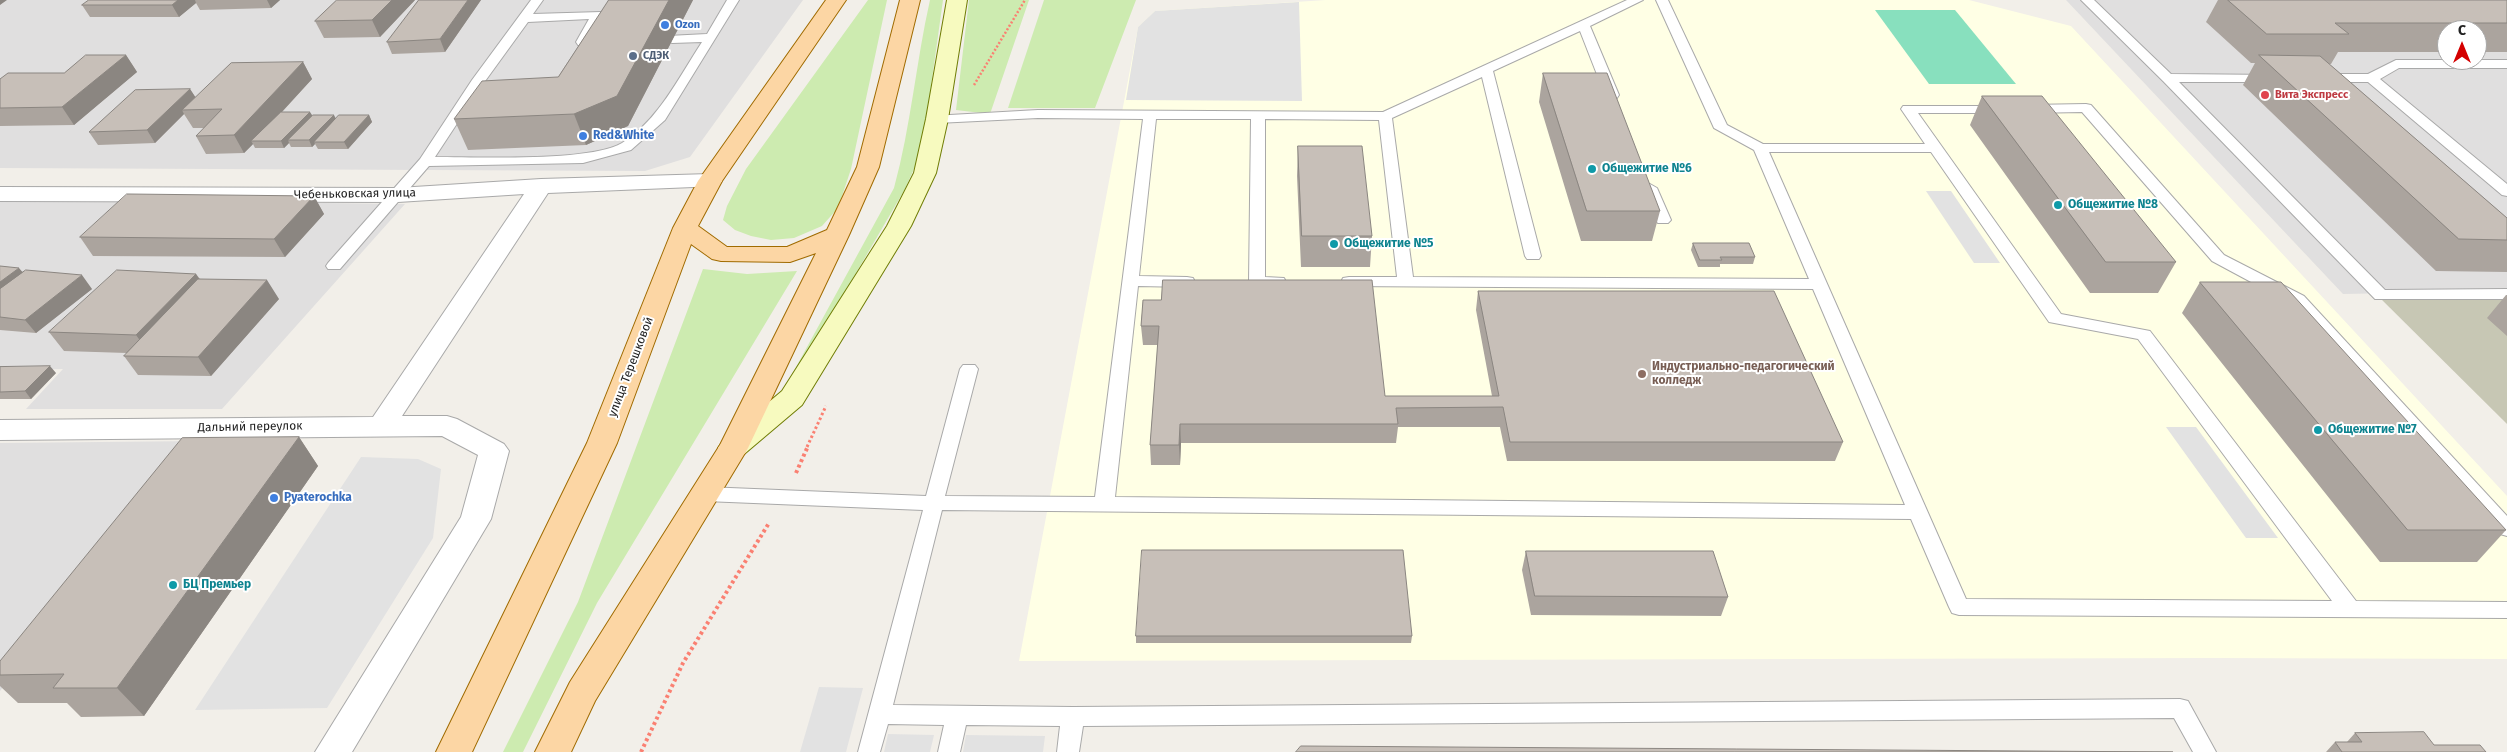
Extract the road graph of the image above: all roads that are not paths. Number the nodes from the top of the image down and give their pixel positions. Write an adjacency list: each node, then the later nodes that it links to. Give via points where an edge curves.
1 (538, 0): 9 (lane)
2 (733, 0): 11 (lane)
3 (836, 0): 31 (main road, улица Терешковой)
4 (910, 0): 38 (main road, via 868,166)
5 (957, 0): 26 (main road)
6 (1637, 0): 10 (lane)
7 (1662, 0): 27 (lane, via 1721,128)
8 (2087, 0): 16 (lane)
9 (525, 18): 13 (lane, via 598,16 580,46); 20 (lane)
10 (1584, 23): 15 (lane); 22 (lane)
11 (711, 38): 12 (lane); 29 (lane, via 660,116 626,147 583,159)
12 (672, 39)
13 (602, 41)
14 (2507, 64): 19 (lane, via 2396,64)
15 (1486, 68): 25 (lane); 39 (lane)
16 (2168, 78): 17 (lane); 49 (lane, via 2381,295)
17 (2284, 78)
18 (2303, 78): 19 (lane)
19 (2371, 78): 33 (lane)
20 (477, 83): 21 (lane); 29 (lane)
21 (495, 83)
22 (1616, 104)
23 (1150, 115): 24 (lane); 26 (lane, via 1038,114); 41 (lane)
24 (1258, 115): 25 (lane); 44 (lane)
25 (1385, 116): 47 (lane)
26 (937, 119): 53 (main road, via 926,173 899,226 792,398)
27 (1760, 148): 28 (lane); 48 (lane)
28 (1936, 148): 58 (lane, via 1908,109 2086,108 2218,258 2298,300); 59 (lane, via 2055,318 2144,335)
29 (425, 162): 35 (lane)
30 (1645, 175): 36 (lane)
31 (710, 181): 32 (street, Чебеньковская улица); 37 (main road, улица Терешковой)
32 (541, 186): 35 (street, Чебеньковская улица); 51 (street)
33 (2507, 192)
34 (0, 194): 35 (street, Чебеньковская улица)
35 (398, 195): 40 (lane)
36 (1663, 220)
37 (685, 228): 38 (main road, via 721,254 790,255); 65 (main road, улица Терешковой, via 602,443)
38 (837, 235): 53 (main road)
39 (1533, 256)
40 (334, 266)
41 (1130, 282): 42 (lane); 56 (lane)
42 (1198, 282)
43 (1238, 282): 44 (lane)
44 (1257, 282): 45 (lane)
45 (1297, 282)
46 (1336, 282): 47 (lane)
47 (1406, 282): 48 (lane)
48 (1819, 284): 57 (lane)
49 (2507, 294)
50 (969, 370): 55 (lane)
51 (382, 425): 52 (street, Дальний переулок); 64 (street, Дальний переулок, via 446,426 494,451 476,519)
52 (0, 430)
53 (733, 448): 54 (main road)
54 (704, 494): 55 (lane); 66 (main road, via 582,692)
55 (934, 503): 56 (lane); 61 (lane)
56 (1104, 505): 57 (lane)
57 (1918, 512): 59 (lane, via 1960,607)
58 (2507, 529)
59 (2351, 610): 60 (lane)
60 (2507, 610)
61 (879, 714): 62 (lane); 67 (lane)
62 (957, 715): 63 (lane); 68 (lane)
63 (1073, 717): 69 (lane); 70 (lane, via 2180,708)
64 (333, 752)
65 (454, 752)
66 (553, 752)
67 (869, 752)
68 (949, 752)
69 (1068, 752)
70 (2206, 752)

